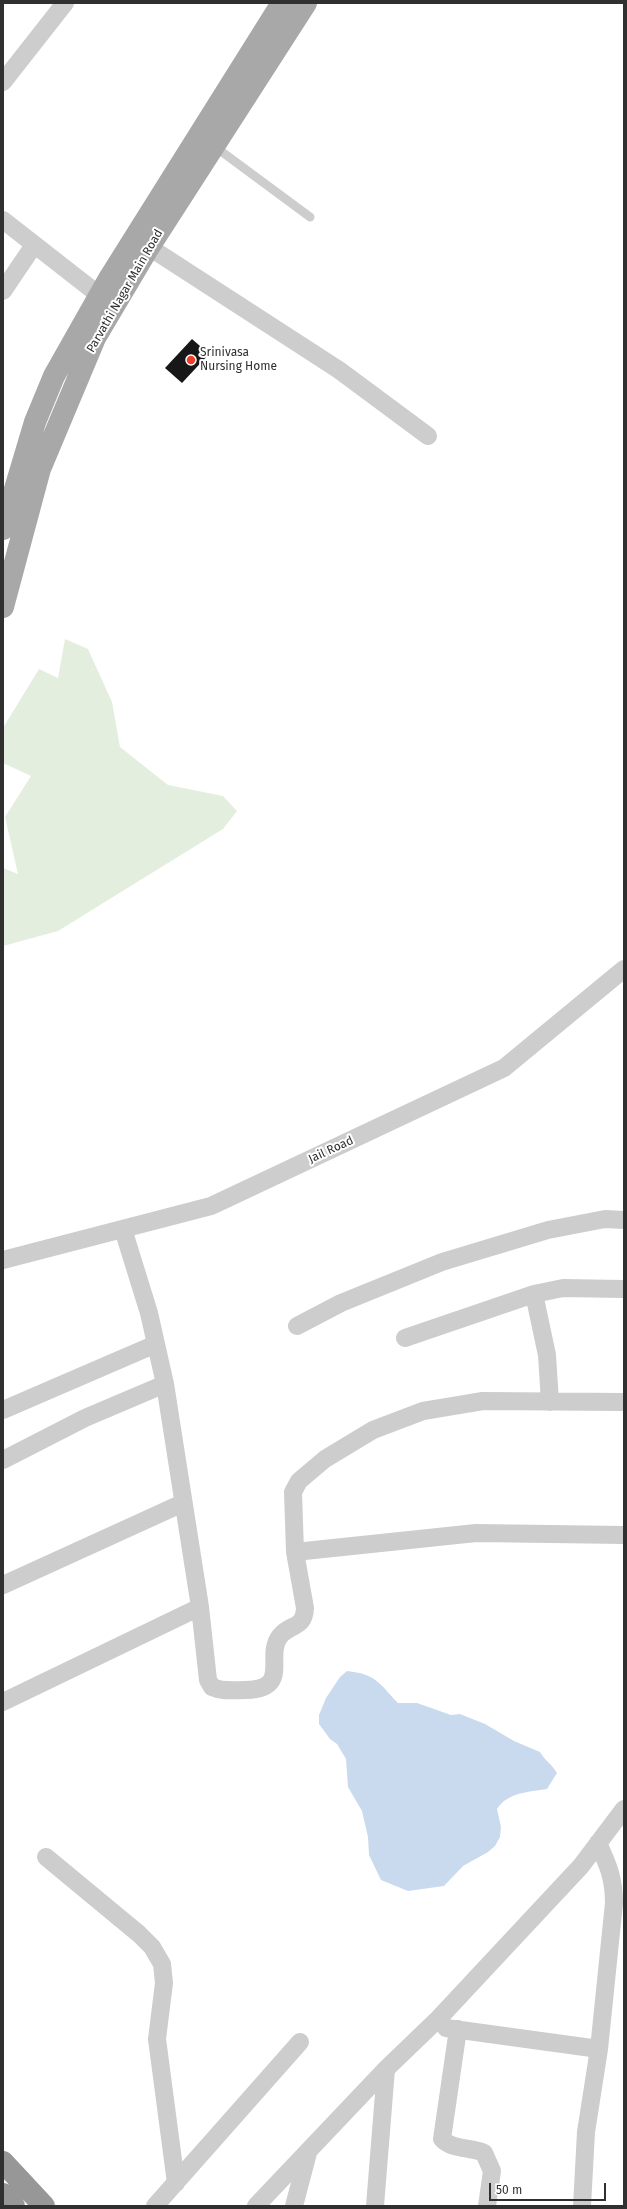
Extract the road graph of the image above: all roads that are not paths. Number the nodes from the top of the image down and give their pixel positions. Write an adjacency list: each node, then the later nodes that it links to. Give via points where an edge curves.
1 (65, 3): 4 (street)
2 (282, 3): 11 (main road, Parvathi Nagar Main Road)
3 (306, 3): 5 (main road, Parvathi Nagar Main Road)
4 (3, 82)
5 (214, 146): 6 (lane); 9 (main road, Parvathi Nagar Main Road)
6 (310, 217)
7 (3, 220): 8 (street)
8 (34, 245): 10 (street); 11 (street)
9 (149, 247): 12 (street, via 339,370); 14 (main road, Parvathi Nagar Main Road, via 95,338 40,469)
10 (3, 290)
11 (99, 295): 13 (main road, Parvathi Nagar Main Road, via 54,376 35,422)
12 (428, 436)
13 (3, 528)
14 (3, 607)
15 (624, 969): 17 (street, Jail Road, via 504,1068 211,1206)
16 (624, 1220): 21 (street, via 605,1219 548,1230 442,1262 341,1303)
17 (123, 1229): 18 (street, Jail Road); 23 (street, via 150,1313)
18 (4, 1259)
19 (624, 1289): 20 (street, via 563,1288)
20 (534, 1294): 22 (street); 25 (street, via 547,1355)
21 (297, 1326)
22 (405, 1338)
23 (156, 1344): 24 (street); 27 (street)
24 (165, 1384): 28 (street, via 85,1418); 29 (street)
25 (550, 1402): 26 (street); 31 (street, via 483,1401 423,1411 373,1430 326,1459 299,1481 293,1492)
26 (624, 1402)
27 (3, 1410)
28 (3, 1460)
29 (183, 1503): 32 (street); 33 (street)
30 (624, 1535): 31 (street, via 476,1533)
31 (295, 1552): 33 (street, via 305,1608 304,1617 300,1624 280,1636 276,1644 274,1673 264,1687 258,1690 226,1690 212,1687 208,1680)
32 (3, 1585)
33 (200, 1607): 34 (street)
34 (3, 1702)
35 (624, 1809): 36 (street)
36 (598, 1843): 38 (street, via 576,1872); 41 (street, via 614,1883)
37 (46, 1857): 45 (street, via 139,1934 152,1947 162,1964 164,1983 157,2039)
38 (429, 2026): 39 (street); 42 (street)
39 (458, 2029): 41 (street); 53 (street, via 442,2139 446,2143 484,2153 492,2171)
40 (300, 2042): 45 (street)
41 (599, 2049): 54 (street, via 586,2132)
42 (386, 2069): 43 (street); 52 (street)
43 (308, 2152): 50 (street); 51 (street)
44 (3, 2162): 48 (highway)
45 (176, 2183): 49 (street)
46 (3, 2194): 47 (highway)
47 (14, 2206)
48 (44, 2206)
49 (155, 2206)
50 (256, 2206)
51 (294, 2206)
52 (376, 2206)
53 (487, 2206)
54 (582, 2206)

